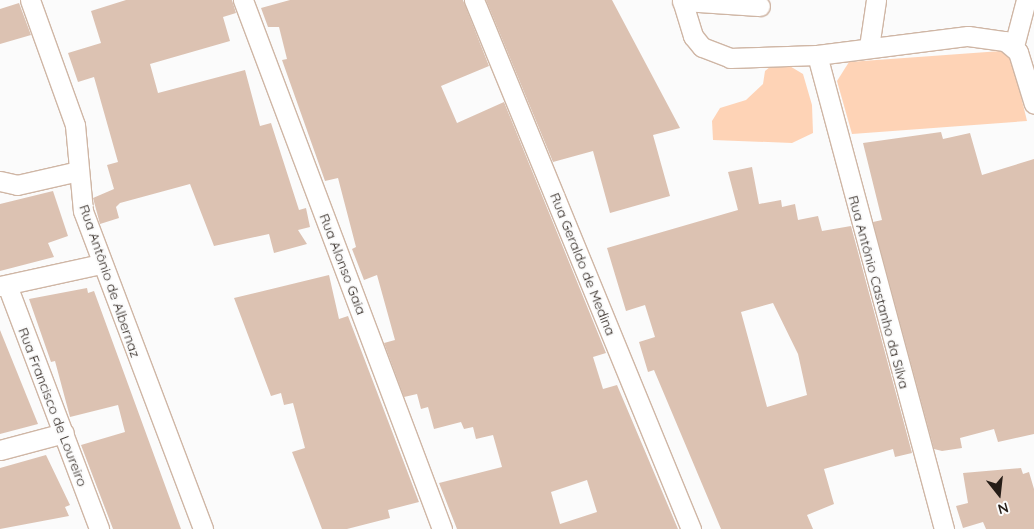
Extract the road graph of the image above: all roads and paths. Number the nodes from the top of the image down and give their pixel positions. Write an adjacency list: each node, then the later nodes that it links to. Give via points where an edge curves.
1 (30, 0): 12 (street, Rua Antônio de Albernaz, via 75,125)
2 (243, 0): 20 (street, Rua Alonso Gaia)
3 (474, 0): 21 (street, Rua Geraldo de Medina)
4 (876, 0): 9 (street)
5 (1026, 0): 8 (street)
6 (682, 1): 7 (street); 10 (street, via 692,36 717,55)
7 (760, 6)
8 (1014, 46): 9 (street, via 968,36); 11 (street)
9 (869, 47): 10 (street)
10 (817, 55): 22 (street, Rua Antônio Castanho da Silva)
11 (1034, 104)
12 (78, 171): 13 (street, via 17,185); 14 (street, Rua Antônio de Albernaz, via 83,211)
13 (0, 181)
14 (101, 264): 15 (street); 19 (street, Rua Antônio de Albernaz)
15 (4, 286): 16 (street, Rua Francisco de Loureiro)
16 (64, 433): 17 (street); 18 (street, Rua Francisco de Loureiro)
17 (0, 450)
18 (99, 529)
19 (203, 529)
20 (442, 529)
21 (691, 529)
22 (944, 529)

